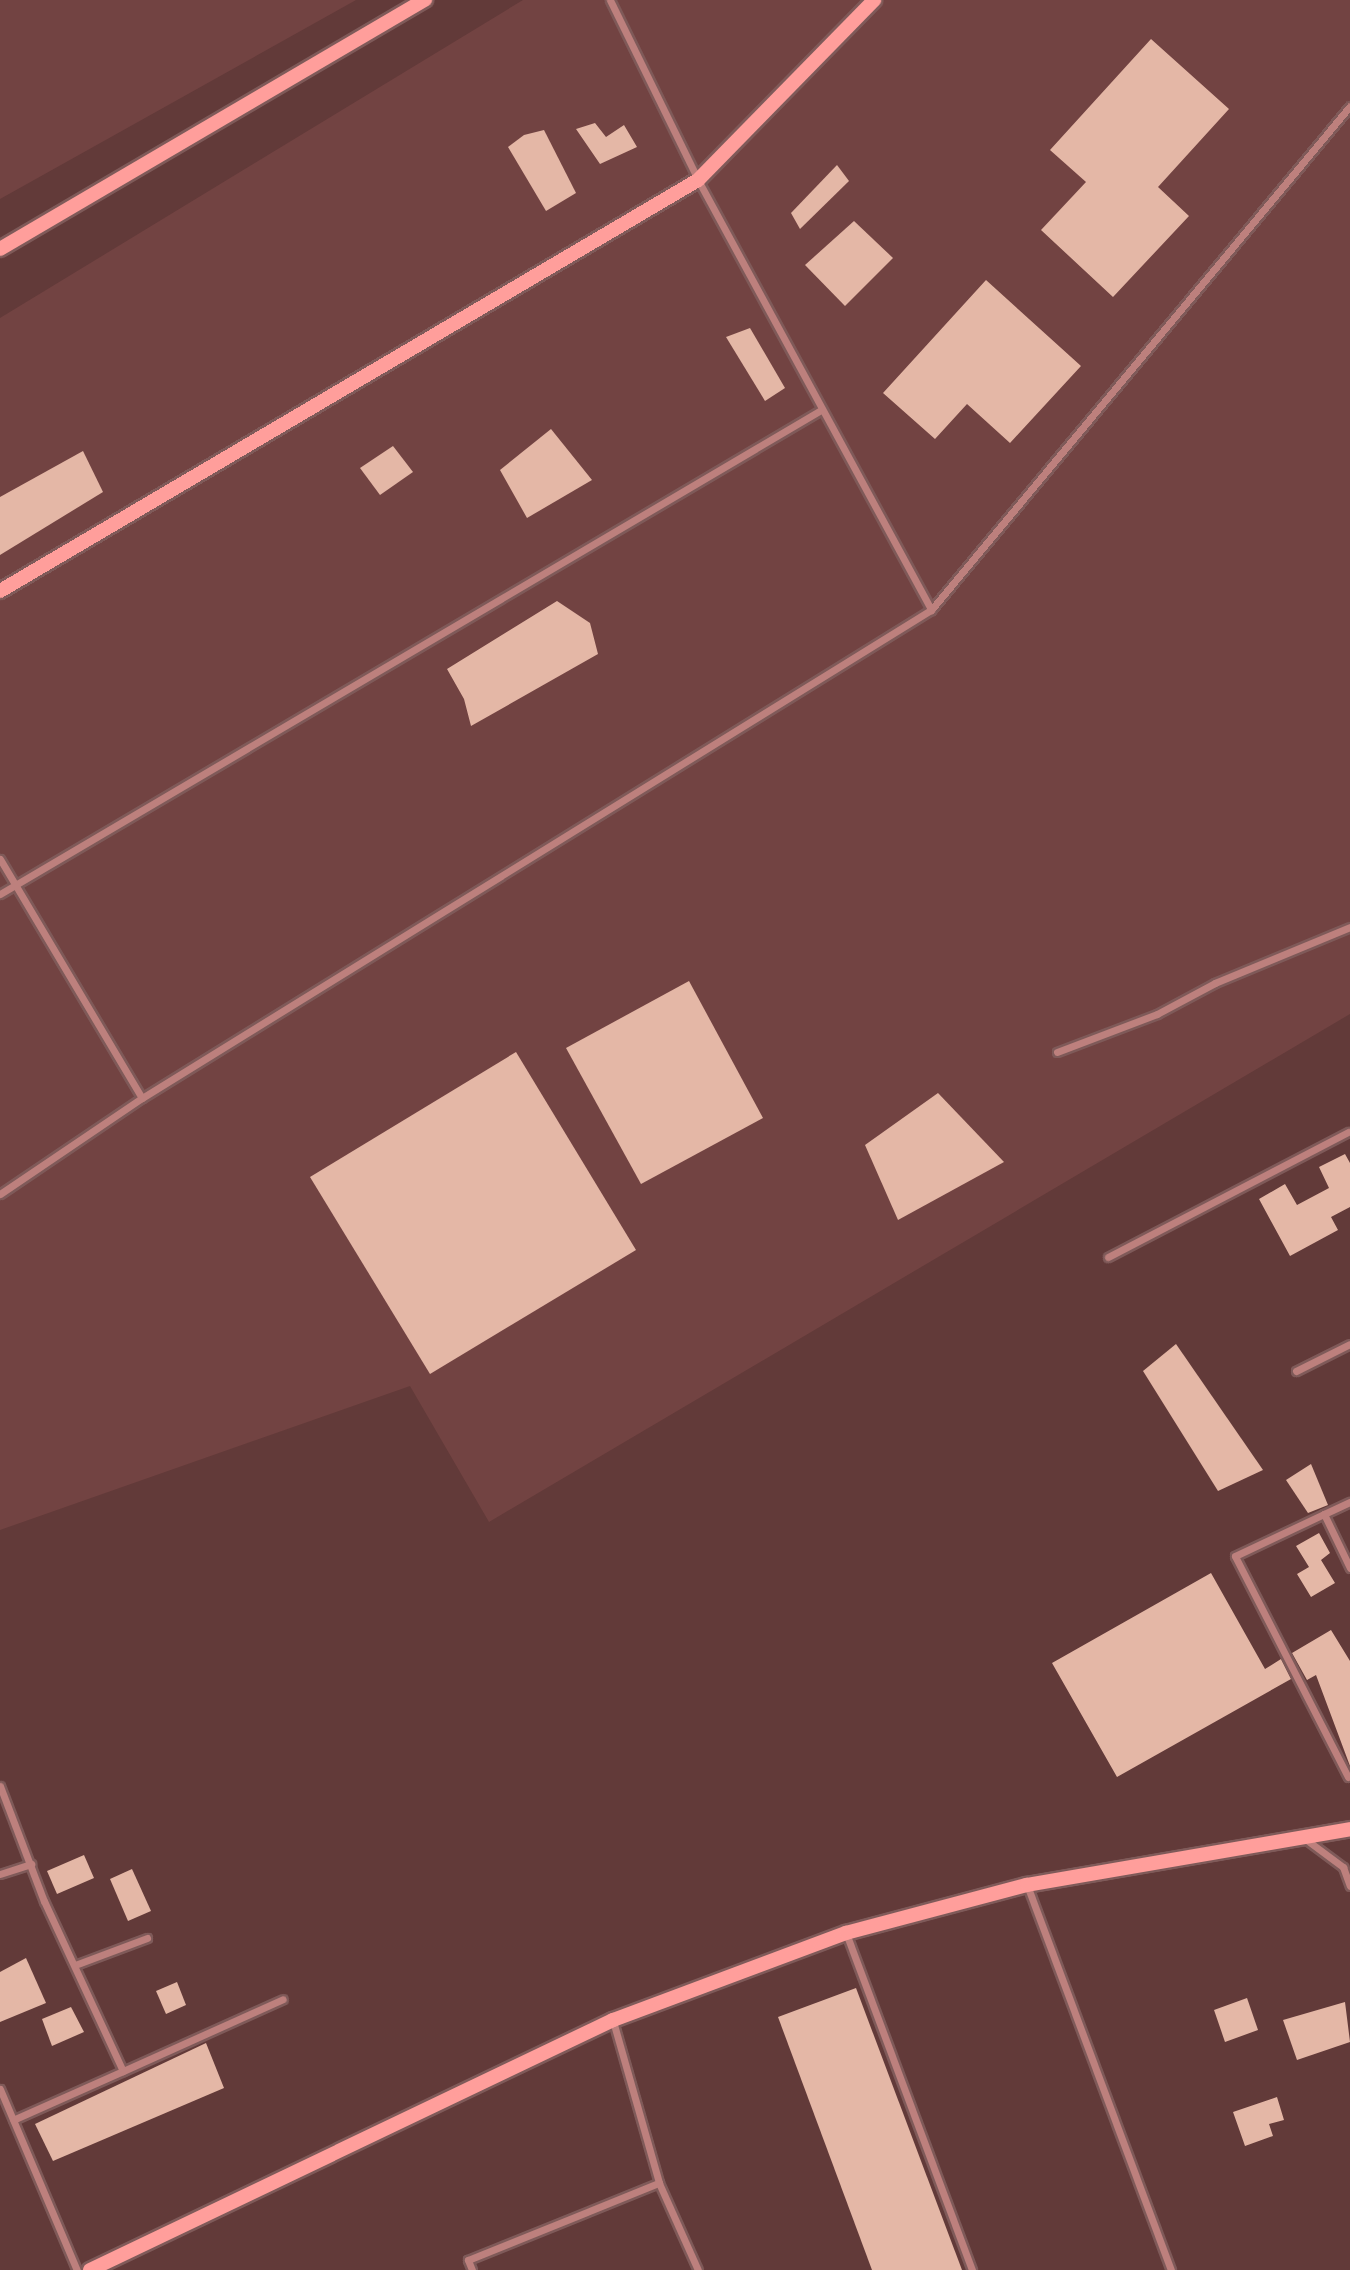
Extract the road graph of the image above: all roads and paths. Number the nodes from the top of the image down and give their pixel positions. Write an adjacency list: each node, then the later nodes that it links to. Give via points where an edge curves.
1 (425, 0): 6 (street)
2 (610, 0): 5 (street)
3 (874, 0): 5 (street)
4 (1350, 106): 9 (street)
5 (698, 180): 7 (street); 8 (street)
6 (1, 245)
7 (821, 410): 9 (street); 11 (street)
8 (0, 591)
9 (930, 610): 15 (street)
10 (0, 859): 11 (street)
11 (15, 884): 12 (street); 15 (street)
12 (0, 894)
13 (1350, 927): 14 (street, via 1215,983 1157,1014)
14 (1057, 1052)
15 (142, 1098): 17 (street)
16 (1349, 1133): 18 (street)
17 (0, 1194)
18 (1108, 1257)
19 (1350, 1344): 20 (street)
20 (1296, 1371)
21 (1350, 1502): 22 (street)
22 (1324, 1514): 23 (street); 24 (street, via 1235,1556)
23 (1350, 1568)
24 (1348, 1777)
25 (0, 1786): 28 (street)
26 (1350, 1829): 27 (street)
27 (1303, 1837): 29 (street); 31 (street)
28 (31, 1864): 30 (street); 35 (street)
29 (1347, 1867): 32 (street)
30 (0, 1874)
31 (1027, 1885): 33 (street); 47 (street)
32 (1350, 1886)
33 (846, 1933): 37 (street); 46 (street)
34 (147, 1938): 35 (street)
35 (75, 1965): 38 (street)
36 (283, 1999): 38 (street)
37 (613, 2020): 41 (street); 43 (street)
38 (123, 2071): 40 (street)
39 (0, 2089): 40 (street)
40 (13, 2120): 42 (street)
41 (659, 2183): 44 (street, via 468,2260); 45 (street)
42 (77, 2270)
43 (90, 2270)
44 (472, 2270)
45 (698, 2270)
46 (972, 2270)
47 (1171, 2270)

